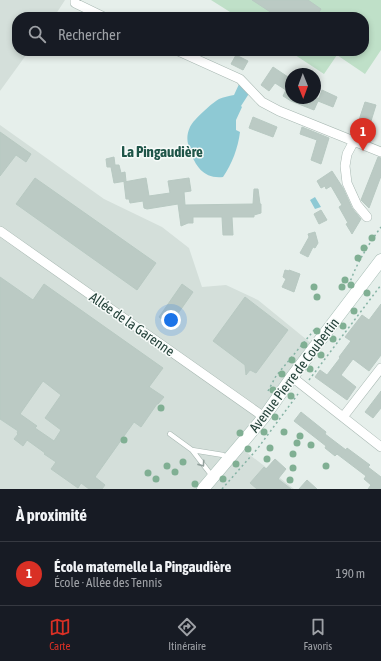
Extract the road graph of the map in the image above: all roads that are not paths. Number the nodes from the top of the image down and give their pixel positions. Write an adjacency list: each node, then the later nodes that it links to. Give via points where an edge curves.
1 (75, 0): 2 (street, via 75,4)
2 (93, 12)
3 (189, 56): 4 (street, via 240,79 262,102 279,111)
4 (354, 141): 5 (street); 6 (street, via 347,154 347,183 357,206)
5 (380, 149)
6 (367, 217)
7 (0, 231): 11 (street, Allée de la Garenne)
8 (381, 260): 10 (street, Avenue Pierre de Coubertin)
9 (381, 368): 12 (street)
10 (292, 377): 11 (street, Avenue Pierre de Coubertin); 12 (street)
11 (264, 417): 17 (street, Avenue Pierre de Coubertin)
12 (343, 417): 14 (street)
13 (170, 434): 15 (lane)
14 (381, 447)
15 (192, 450): 16 (lane); 17 (lane, one-way to 17)
16 (224, 455)
17 (213, 478): 18 (street, Avenue Pierre de Coubertin)
18 (203, 489)

